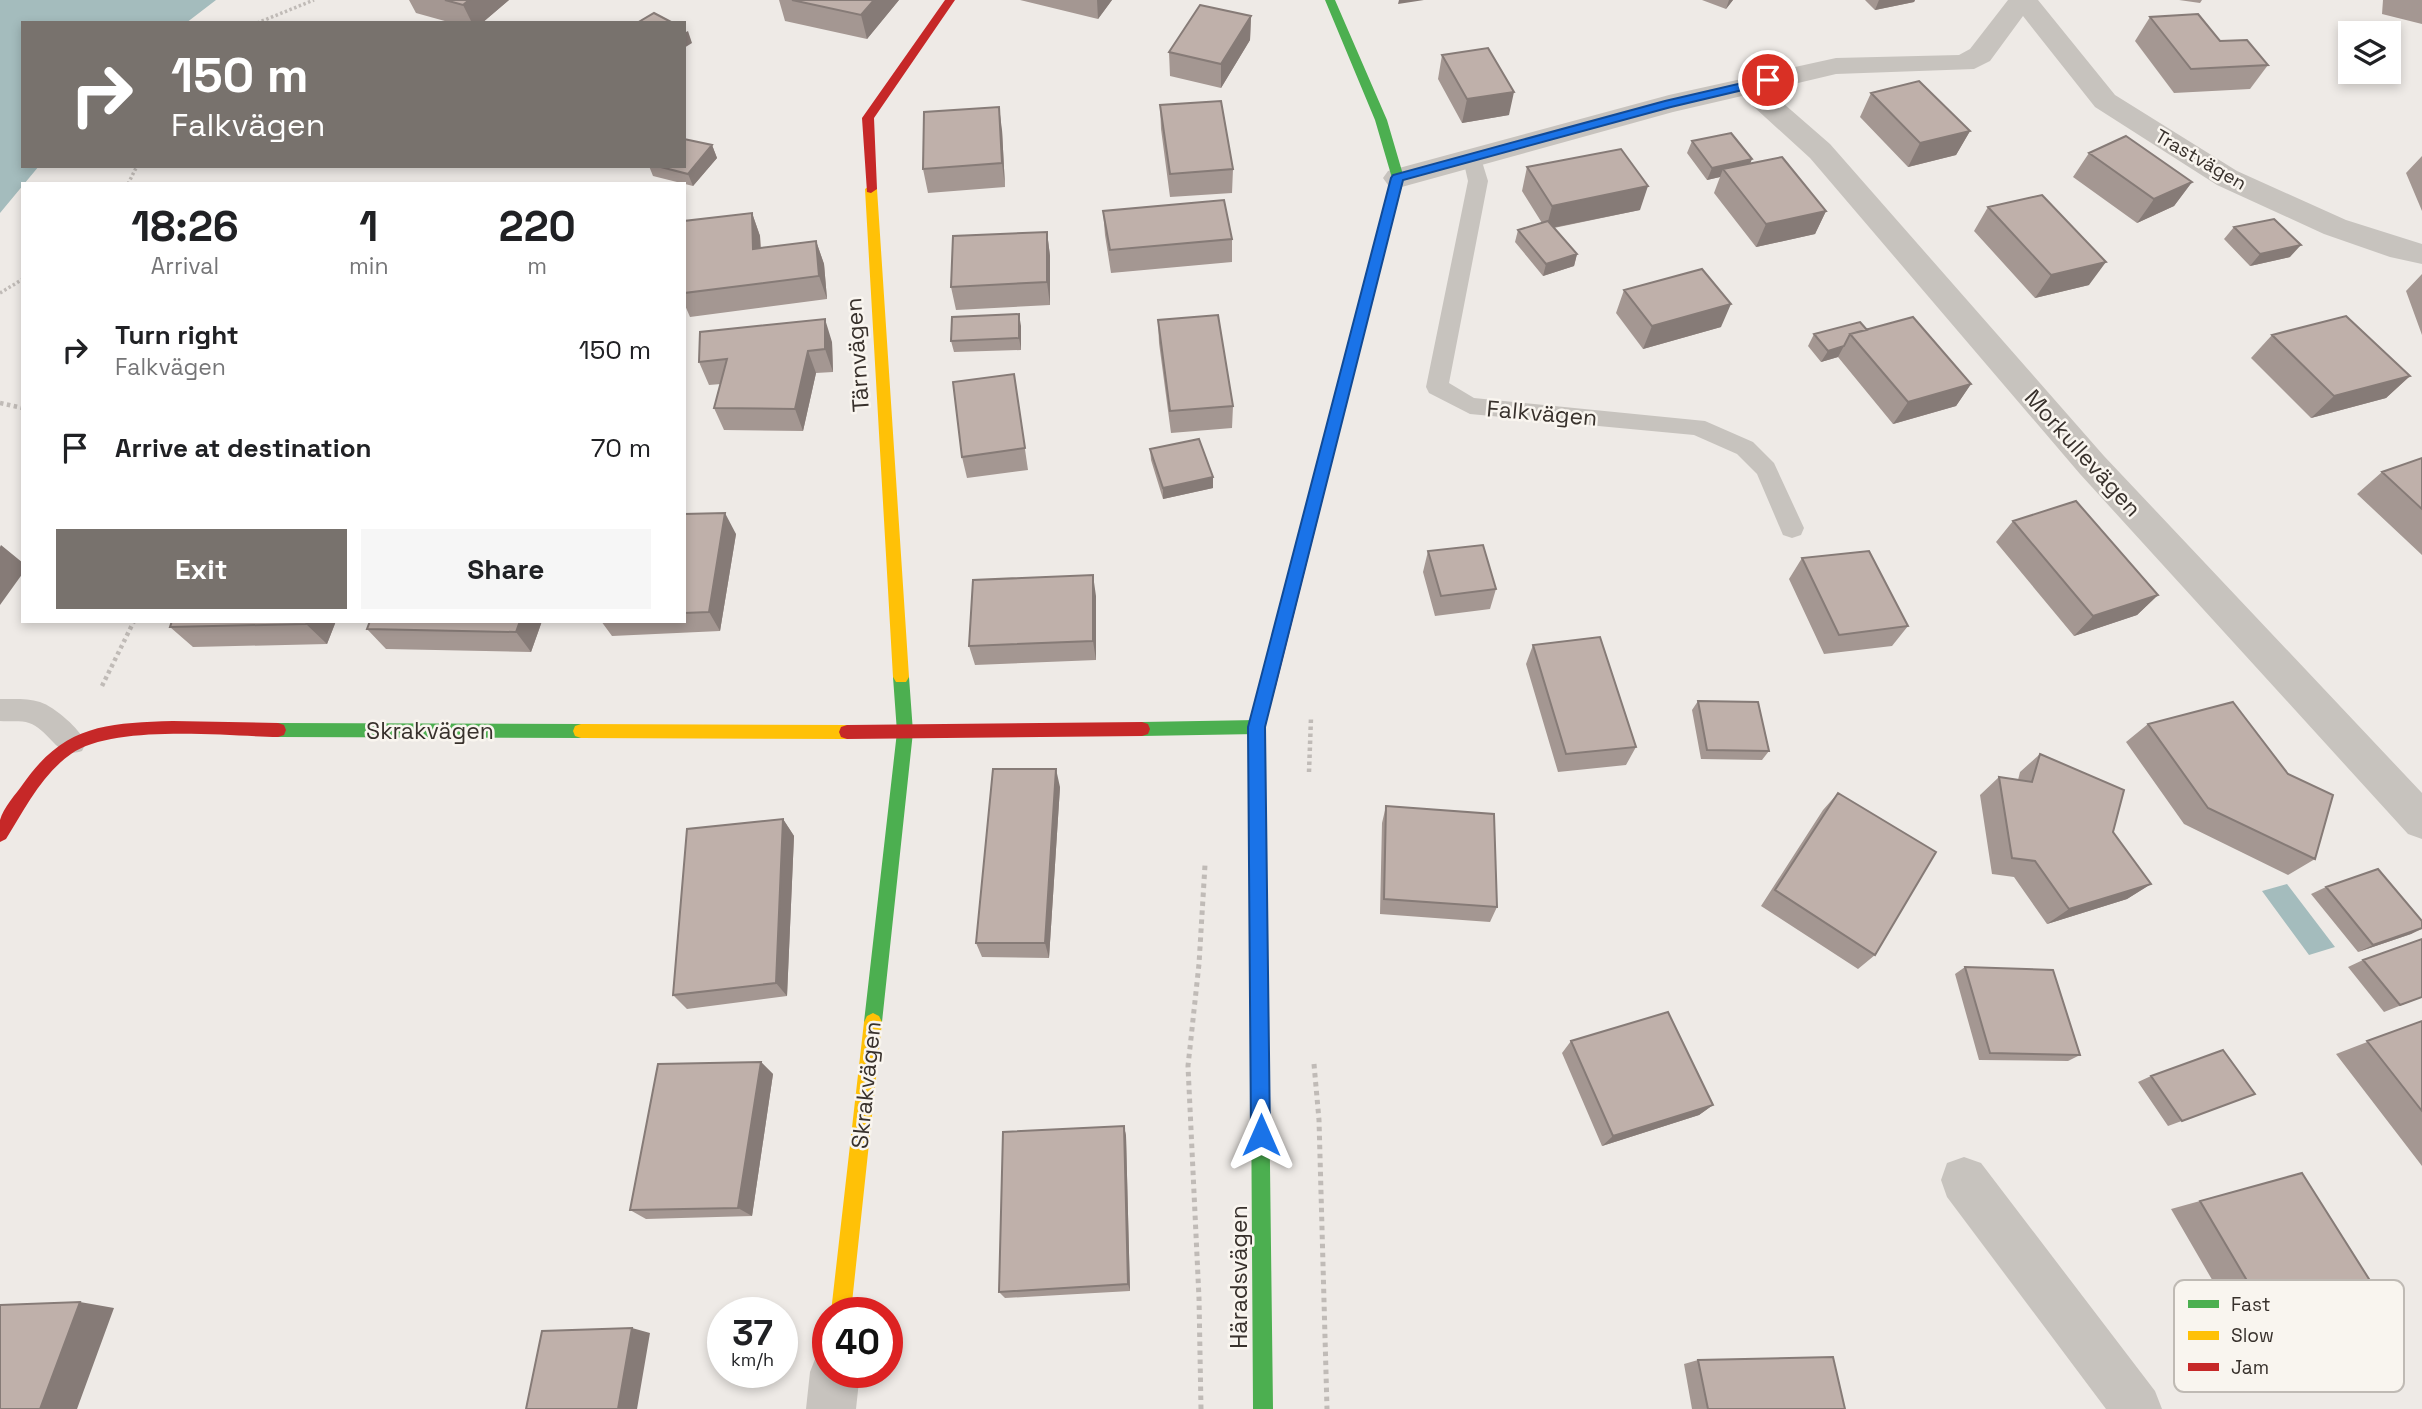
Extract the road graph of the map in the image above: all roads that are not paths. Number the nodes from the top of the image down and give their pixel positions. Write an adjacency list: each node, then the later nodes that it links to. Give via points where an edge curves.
1 (950, 0): 11 (street, Tärnvägen, via 868,118)
2 (1330, 0): 6 (street, via 1381,120)
3 (2023, 0): 4 (street, via 1980,54 1964,63 1836,66); 7 (street, Trastvägen, via 2105,101 2227,178 2335,227)
4 (1746, 85): 5 (street); 13 (street, Morkullevägen, via 1820,150 2092,466)
5 (1473, 159): 6 (street); 8 (lane, Falkvägen, via 1478,181 1437,387 1470,406 1697,427 1745,448 1766,469)
6 (1398, 178): 10 (street, Häradsvägen)
7 (2422, 254)
8 (1792, 528)
9 (0, 710): 12 (lane, via 36,712)
10 (1256, 727): 11 (street, Skrakvägen); 19 (street, Häradsvägen)
11 (905, 732): 12 (street, Skrakvägen, via 117,730); 16 (street, Skrakvägen)
12 (74, 743): 14 (street, Skrakvägen, via 46,767)
13 (2422, 821)
14 (0, 834)
15 (1964, 1180): 20 (street)
16 (843, 1297)
17 (833, 1388): 18 (street)
18 (831, 1409)
19 (1263, 1409)
20 (2137, 1409)

